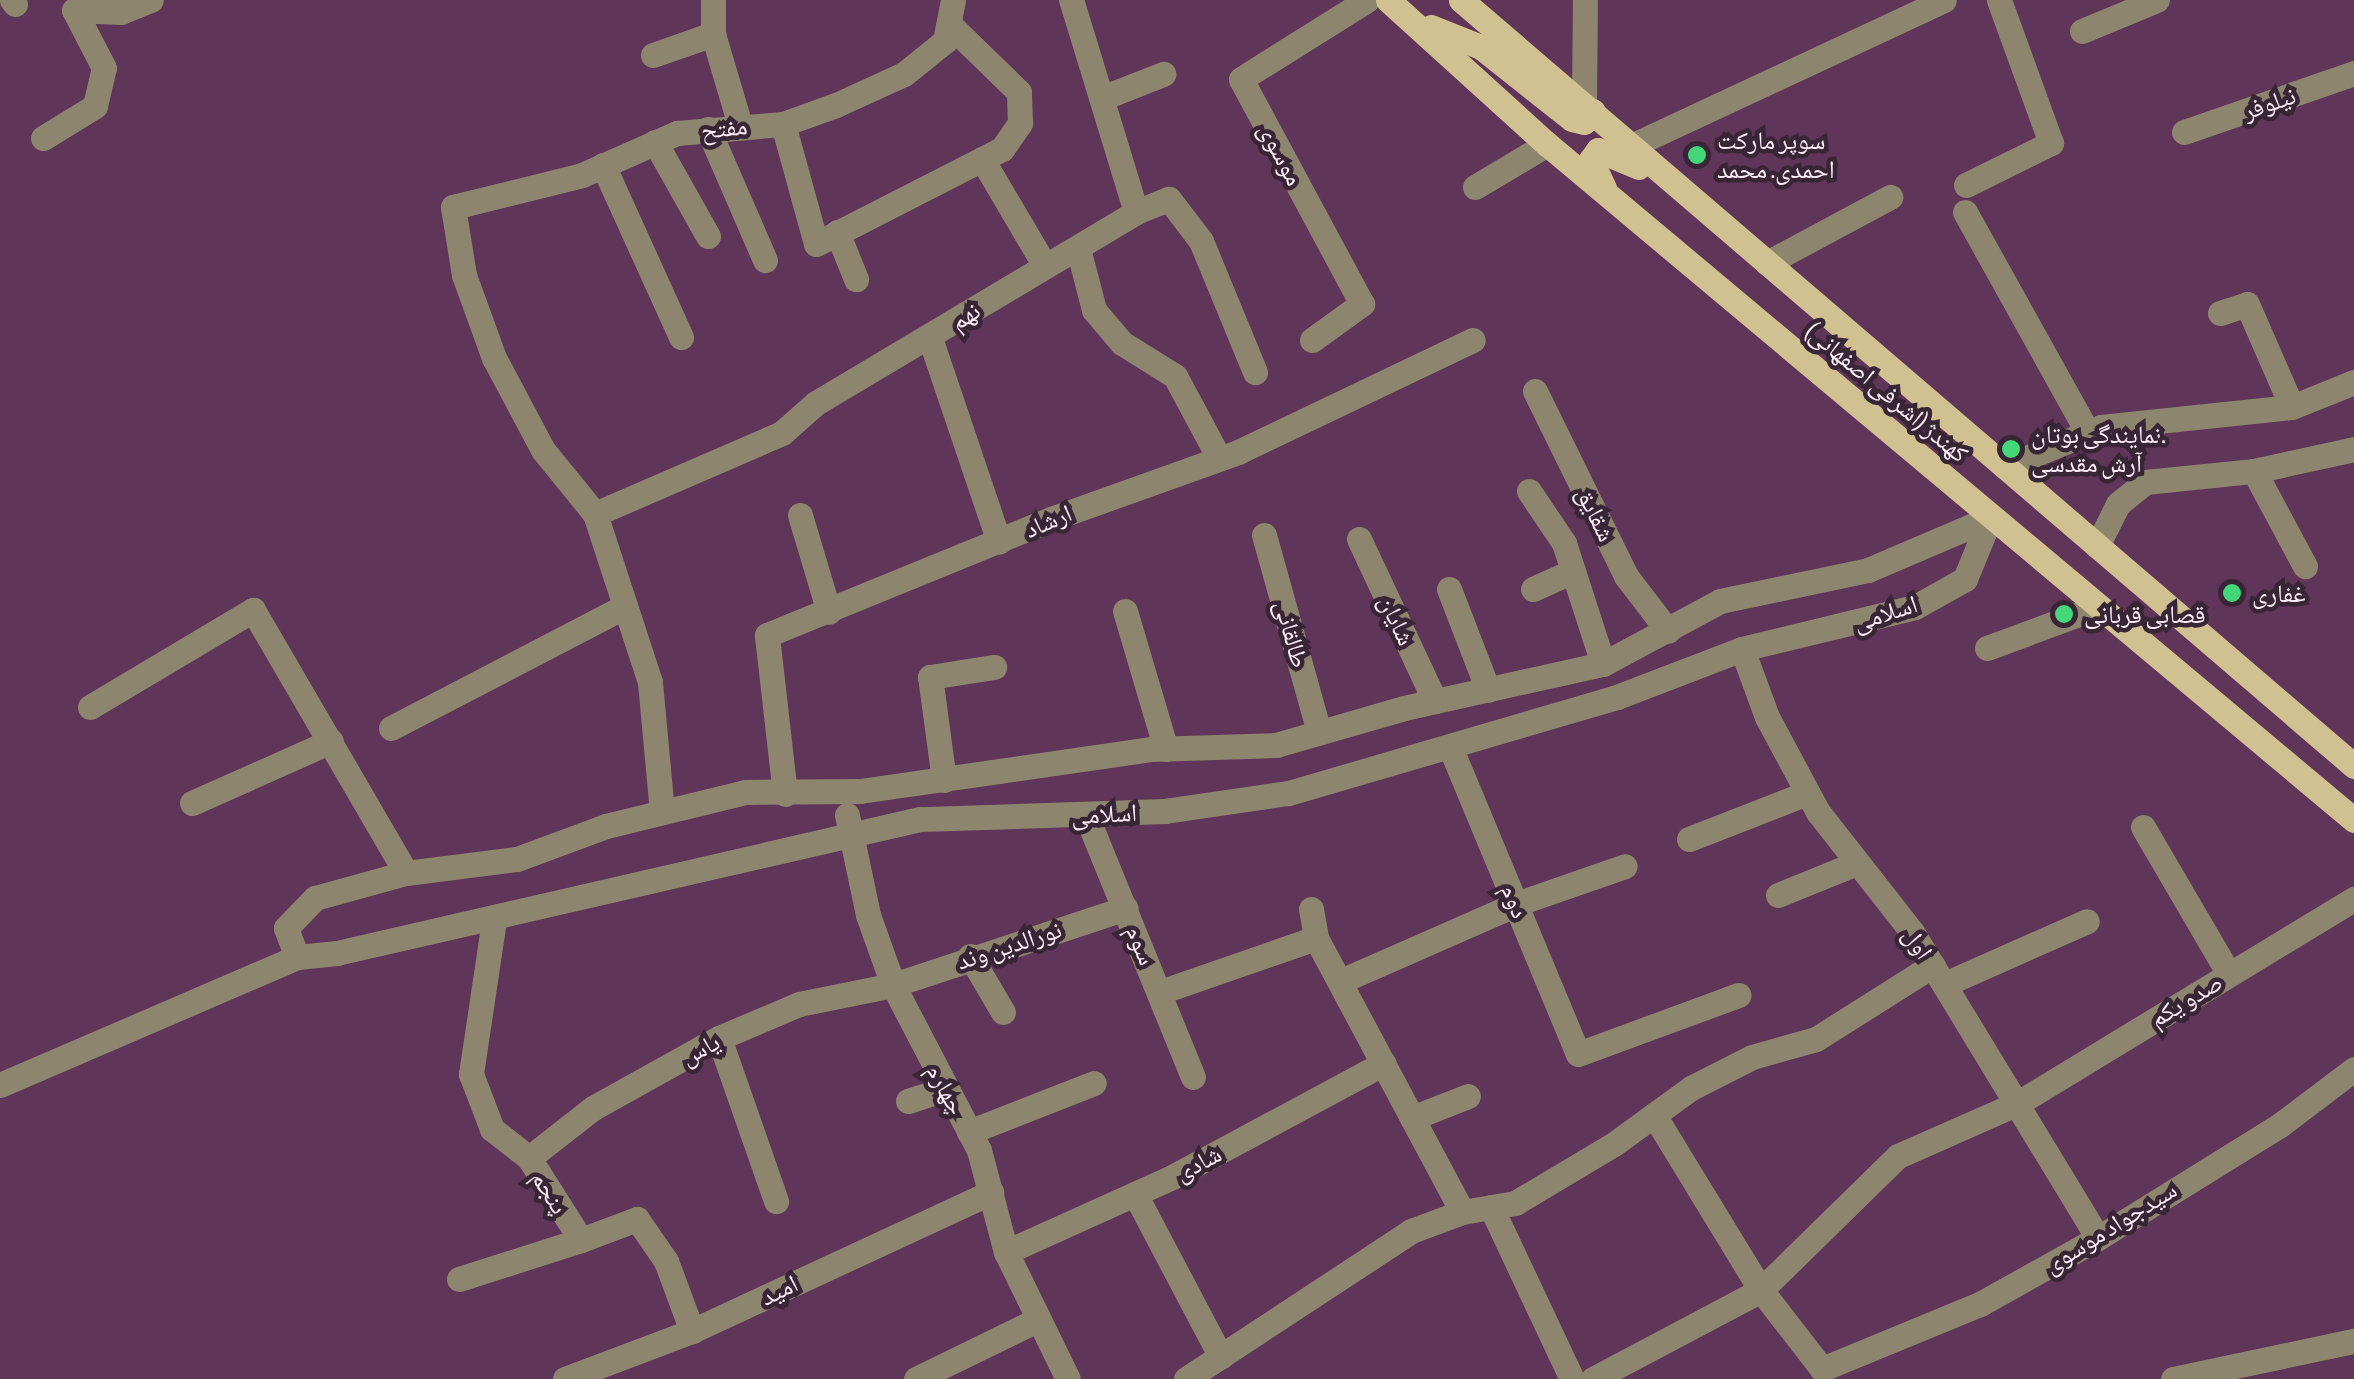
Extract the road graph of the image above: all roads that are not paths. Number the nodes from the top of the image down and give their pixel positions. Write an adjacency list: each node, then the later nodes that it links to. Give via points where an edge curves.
1 (151, 0): 11 (street, via 120,12)
2 (714, 0): 15 (street)
3 (1071, 0): 19 (street)
4 (1366, 0): 48 (street, موسوی, via 1241,79 1362,304)
5 (1388, 0): 13 (main road, کهندژ (اشرفی اصفهانی))
6 (1461, 0): 20 (main road, کهندژ (اشرفی اصفهانی))
7 (1586, 0): 20 (street)
8 (1944, 0): 28 (street)
9 (2000, 0): 31 (street, via 2052,144)
10 (2157, 0): 14 (street)
11 (72, 5): 25 (street, via 104,68 95,106)
12 (951, 12): 22 (street, مفتح, via 946,41 904,74); 29 (street, via 1018,92 1020,123 1002,149)
13 (1417, 22): 20 (main road, via 1481,47 1572,119 1584,122); 27 (main road, کهندژ (اشرفی اصفهانی))
14 (2082, 31)
15 (713, 34): 16 (street); 21 (street)
16 (654, 55)
17 (1163, 74): 19 (street)
18 (2354, 74): 24 (street, نیلوفر)
19 (1102, 98): 35 (street)
20 (1588, 108): 28 (main road, کهندژ (اشرفی اصفهانی))
21 (740, 124): 22 (street, مفتح); 23 (street, مفتح)
22 (783, 124): 38 (street, via 816,244)
23 (708, 129): 26 (street, مفتح); 41 (street)
24 (2184, 132)
25 (44, 138)
26 (655, 142): 30 (street, مفتح); 39 (street)
27 (1547, 144): 32 (street); 33 (main road, کهندژ (اشرفی اصفهانی))
28 (1632, 146): 37 (main road, کهندژ (اشرفی اصفهانی))
29 (982, 159): 38 (street); 43 (street)
30 (603, 165): 46 (street); 60 (street, مفتح, via 453,207 464,275 494,358 543,450)
31 (1966, 185)
32 (1475, 187)
33 (1608, 196): 37 (main road, via 1591,160 1606,148); 62 (main road, کهندژ (اشرفی اصفهانی))
34 (1890, 197): 42 (street)
35 (1136, 212): 40 (street, نهم); 50 (street, via 1169,199 1202,241)
36 (1965, 212): 54 (street)
37 (1720, 216): 42 (main road, کهندژ (اشرفی اصفهانی))
38 (837, 232): 44 (street)
39 (708, 236)
40 (1078, 248): 43 (street, نهم); 56 (street, via 1094,310 1122,342 1174,376)
41 (765, 260)
42 (1767, 262): 57 (main road, کهندژ (اشرفی اصفهانی))
43 (1045, 266): 47 (street, نهم)
44 (856, 279)
45 (2220, 313): 53 (street, via 2246,304)
46 (681, 336)
47 (930, 338): 60 (street, نهم, via 816,403 782,433); 65 (street)
48 (1312, 340)
49 (1473, 340): 56 (street, ارشاد)
50 (1255, 372)
51 (2354, 382): 53 (street)
52 (1535, 391): 75 (street, شقایق, via 1626,576)
53 (2292, 407): 54 (street)
54 (2087, 431): 57 (street)
55 (2354, 449): 58 (street)
56 (1219, 458): 65 (street, ارشاد)
57 (2005, 467): 66 (main road, کهندژ (اشرفی اصفهانی))
58 (2254, 471): 66 (street, via 2144,482 2118,504); 67 (street)
59 (1529, 491): 68 (street, via 1564,543)
60 (595, 514): 71 (street)
61 (800, 515): 74 (street)
62 (1990, 518): 72 (main road, کهندژ (اشرفی اصفهانی)); 75 (street, اسلامی, via 1868,570 1720,601); 77 (street, اسلامی, via 1965,579 1915,607)
63 (1264, 535): 84 (street, طالقانی)
64 (1359, 539): 81 (street, شایان)
65 (999, 542): 74 (street, ارشاد)
66 (2097, 546): 88 (main road, کهندژ (اشرفی اصفهانی))
67 (2305, 566)
68 (1573, 571): 70 (street); 78 (street)
69 (1449, 589): 80 (street)
70 (1533, 589)
71 (625, 606): 83 (street); 94 (street, via 650,682)
72 (2098, 607): 76 (street); 96 (main road, کهندژ (اشرفی اصفهانی))
73 (1124, 611): 86 (street)
74 (829, 612): 92 (street, ارشاد, via 767,635)
75 (1668, 631): 78 (street, اسلامی)
76 (1987, 648)
77 (1742, 649): 87 (street, اسلامی); 90 (street, اول, via 1767,718)
78 (1603, 664): 80 (street, اسلامی)
79 (994, 667): 89 (street, via 930,677)
80 (1488, 690): 81 (street, اسلامی)
81 (1434, 701): 84 (street, اسلامی)
82 (90, 707): 85 (street, via 253,610)
83 (391, 728)
84 (1319, 732): 86 (street, اسلامی, via 1276,745)
85 (331, 742): 93 (street); 102 (street)
86 (1166, 749): 89 (street, اسلامی)
87 (1451, 749): 95 (street, اسلامی, via 1288,794); 105 (street, دوم)
88 (2354, 766)
89 (944, 780): 91 (street, اسلامی)
90 (1807, 792): 99 (street); 100 (street, اول)
91 (840, 793): 92 (street, اسلامی); 98 (street, چهارم)
92 (785, 794): 94 (street, اسلامی, via 745,792)
93 (192, 803)
94 (662, 812): 102 (street, اسلامی, via 517,859)
95 (1086, 815): 98 (street, اسلامی, via 920,819); 106 (street, سوم)
96 (2354, 820)
97 (2143, 826): 113 (street)
98 (852, 831): 108 (street, اسلامی); 116 (street, چهارم, via 868,915)
99 (1690, 839)
100 (1857, 862): 103 (street); 114 (street, اول)
101 (1624, 866): 105 (street)
102 (406, 873): 112 (street, اسلامی, via 315,898 286,928)
103 (1778, 895)
104 (2354, 898): 113 (street, صدو یکم)
105 (1516, 904): 115 (street); 118 (street, دوم, via 1578,1054)
106 (1126, 908): 111 (street, نورالدین وند); 117 (street, سوم)
107 (1311, 909): 110 (street)
108 (494, 920): 112 (street, اسلامی); 133 (street, پنجم, via 471,1074 492,1130)
109 (2088, 921): 114 (street)
110 (1316, 938): 115 (street); 117 (street)
111 (970, 956): 116 (street, نورالدین وند); 119 (street)
112 (297, 957): 125 (street)
113 (2229, 974): 129 (street, صدو یکم)
114 (1939, 975): 129 (street, اول); 130 (street, via 1816,1039 1752,1057)
115 (1341, 981): 121 (street)
116 (892, 985): 120 (street, یاس, via 798,1004); 126 (street, چهارم)
117 (1160, 992): 123 (street, سوم)
118 (1738, 995)
119 (1002, 1012)
120 (719, 1038): 133 (street, یاس, via 593,1108); 136 (street)
121 (1384, 1063): 131 (street); 135 (street, شادی)
122 (2354, 1070): 139 (street, سیدجواد موسوی, via 2280,1125)
123 (1193, 1078)
124 (1094, 1083): 132 (street)
125 (0, 1085)
126 (946, 1088): 128 (street); 132 (street, چهارم)
127 (1468, 1096): 131 (street)
128 (908, 1100)
129 (2018, 1103): 139 (street, اول); 143 (street, صدو یکم, via 1898,1156)
130 (1654, 1115): 137 (street, via 1567,1176 1515,1204); 143 (street)
131 (1412, 1118): 138 (street)
132 (969, 1132): 134 (street, چهارم)
133 (528, 1158): 140 (street, پنجم)
134 (990, 1192): 141 (street, چهارم); 145 (street, امید)
135 (1136, 1194): 141 (street, شادی); 147 (street)
136 (776, 1200)
137 (1491, 1207): 138 (street); 152 (street)
138 (1462, 1212): 147 (street, via 1346,1268 1310,1302)
139 (2098, 1238): 143 (street, سیدجواد موسوی, via 1980,1304 1822,1369)
140 (581, 1240): 142 (street); 145 (street, پنجم, via 637,1219 666,1261)
141 (1006, 1252): 144 (street, چهارم)
142 (459, 1279)
143 (1761, 1290): 153 (street, صدو یکم)
144 (1037, 1320): 149 (street); 150 (street, چهارم)
145 (692, 1331): 148 (street, امید)
146 (2354, 1341): 154 (street)
147 (1221, 1357): 151 (street)
148 (565, 1379)
149 (916, 1379)
150 (1068, 1379)
151 (1186, 1379)
152 (1572, 1379)
153 (1593, 1379)
154 (2173, 1379)

